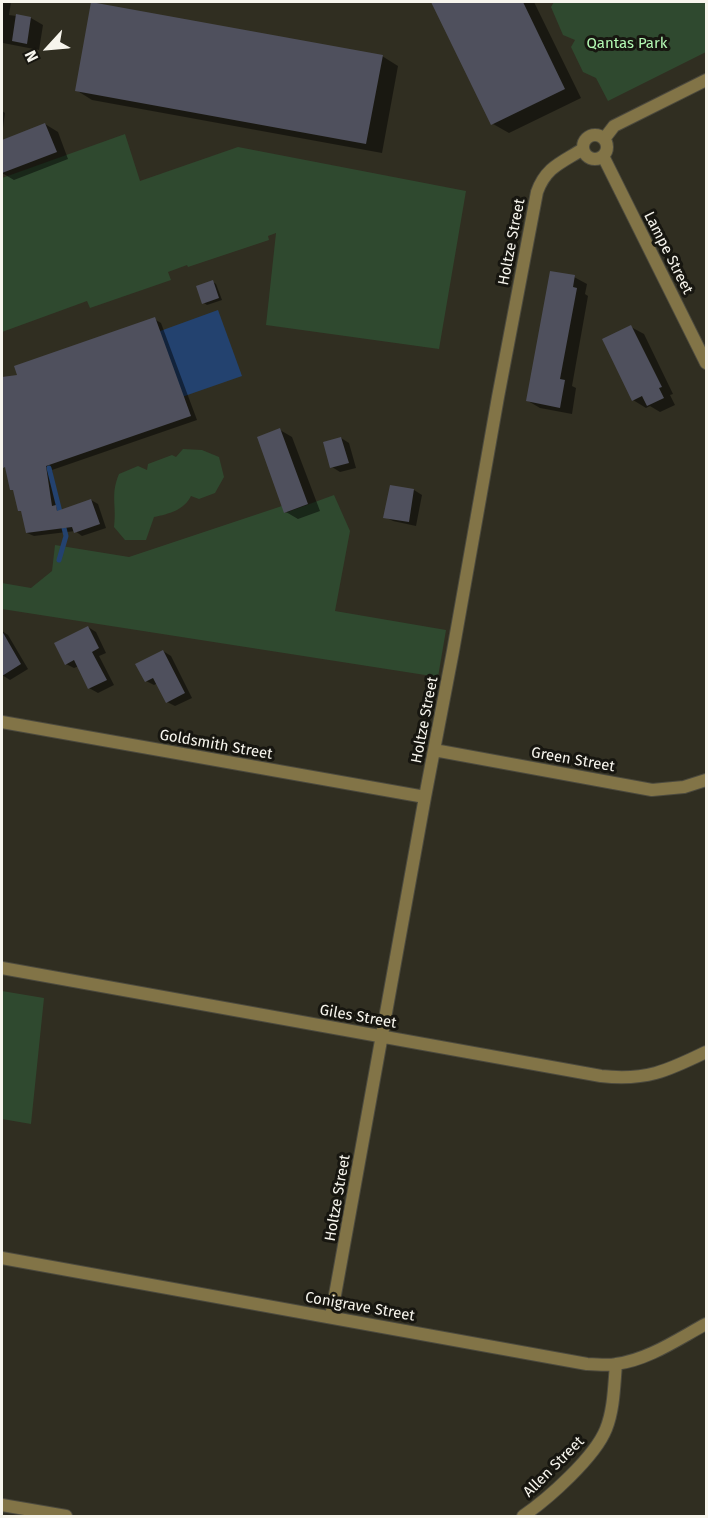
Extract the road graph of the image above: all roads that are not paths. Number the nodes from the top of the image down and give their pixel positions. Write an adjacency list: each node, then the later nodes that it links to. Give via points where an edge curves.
1 (706, 80): 2 (street, via 614,126)
2 (604, 138): 3 (street, via 590,136); 4 (street, via 607,150)
3 (583, 149): 4 (street, via 589,158); 7 (street, Holtze Street, via 551,169 542,178 537,192)
4 (603, 156): 5 (street, Lampe Street)
5 (705, 356)
6 (2, 722): 9 (street, Goldsmith Street)
7 (434, 750): 8 (street, Green Street, via 652,790); 9 (street, Holtze Street)
8 (706, 780)
9 (424, 797): 11 (street, Holtze Street)
10 (2, 968): 11 (street, Giles Street)
11 (382, 1037): 12 (street, Giles Street, via 622,1078 654,1075); 14 (street, Holtze Street)
12 (706, 1052)
13 (2, 1258): 14 (street, Conigrave Street)
14 (332, 1317): 16 (street, Conigrave Street, via 587,1364)
15 (706, 1324): 16 (street, Conigrave Street, via 659,1349)
16 (616, 1364): 19 (street, Allen Street, via 611,1411 594,1451)
17 (2, 1504): 18 (street)
18 (66, 1516)
19 (523, 1516)

